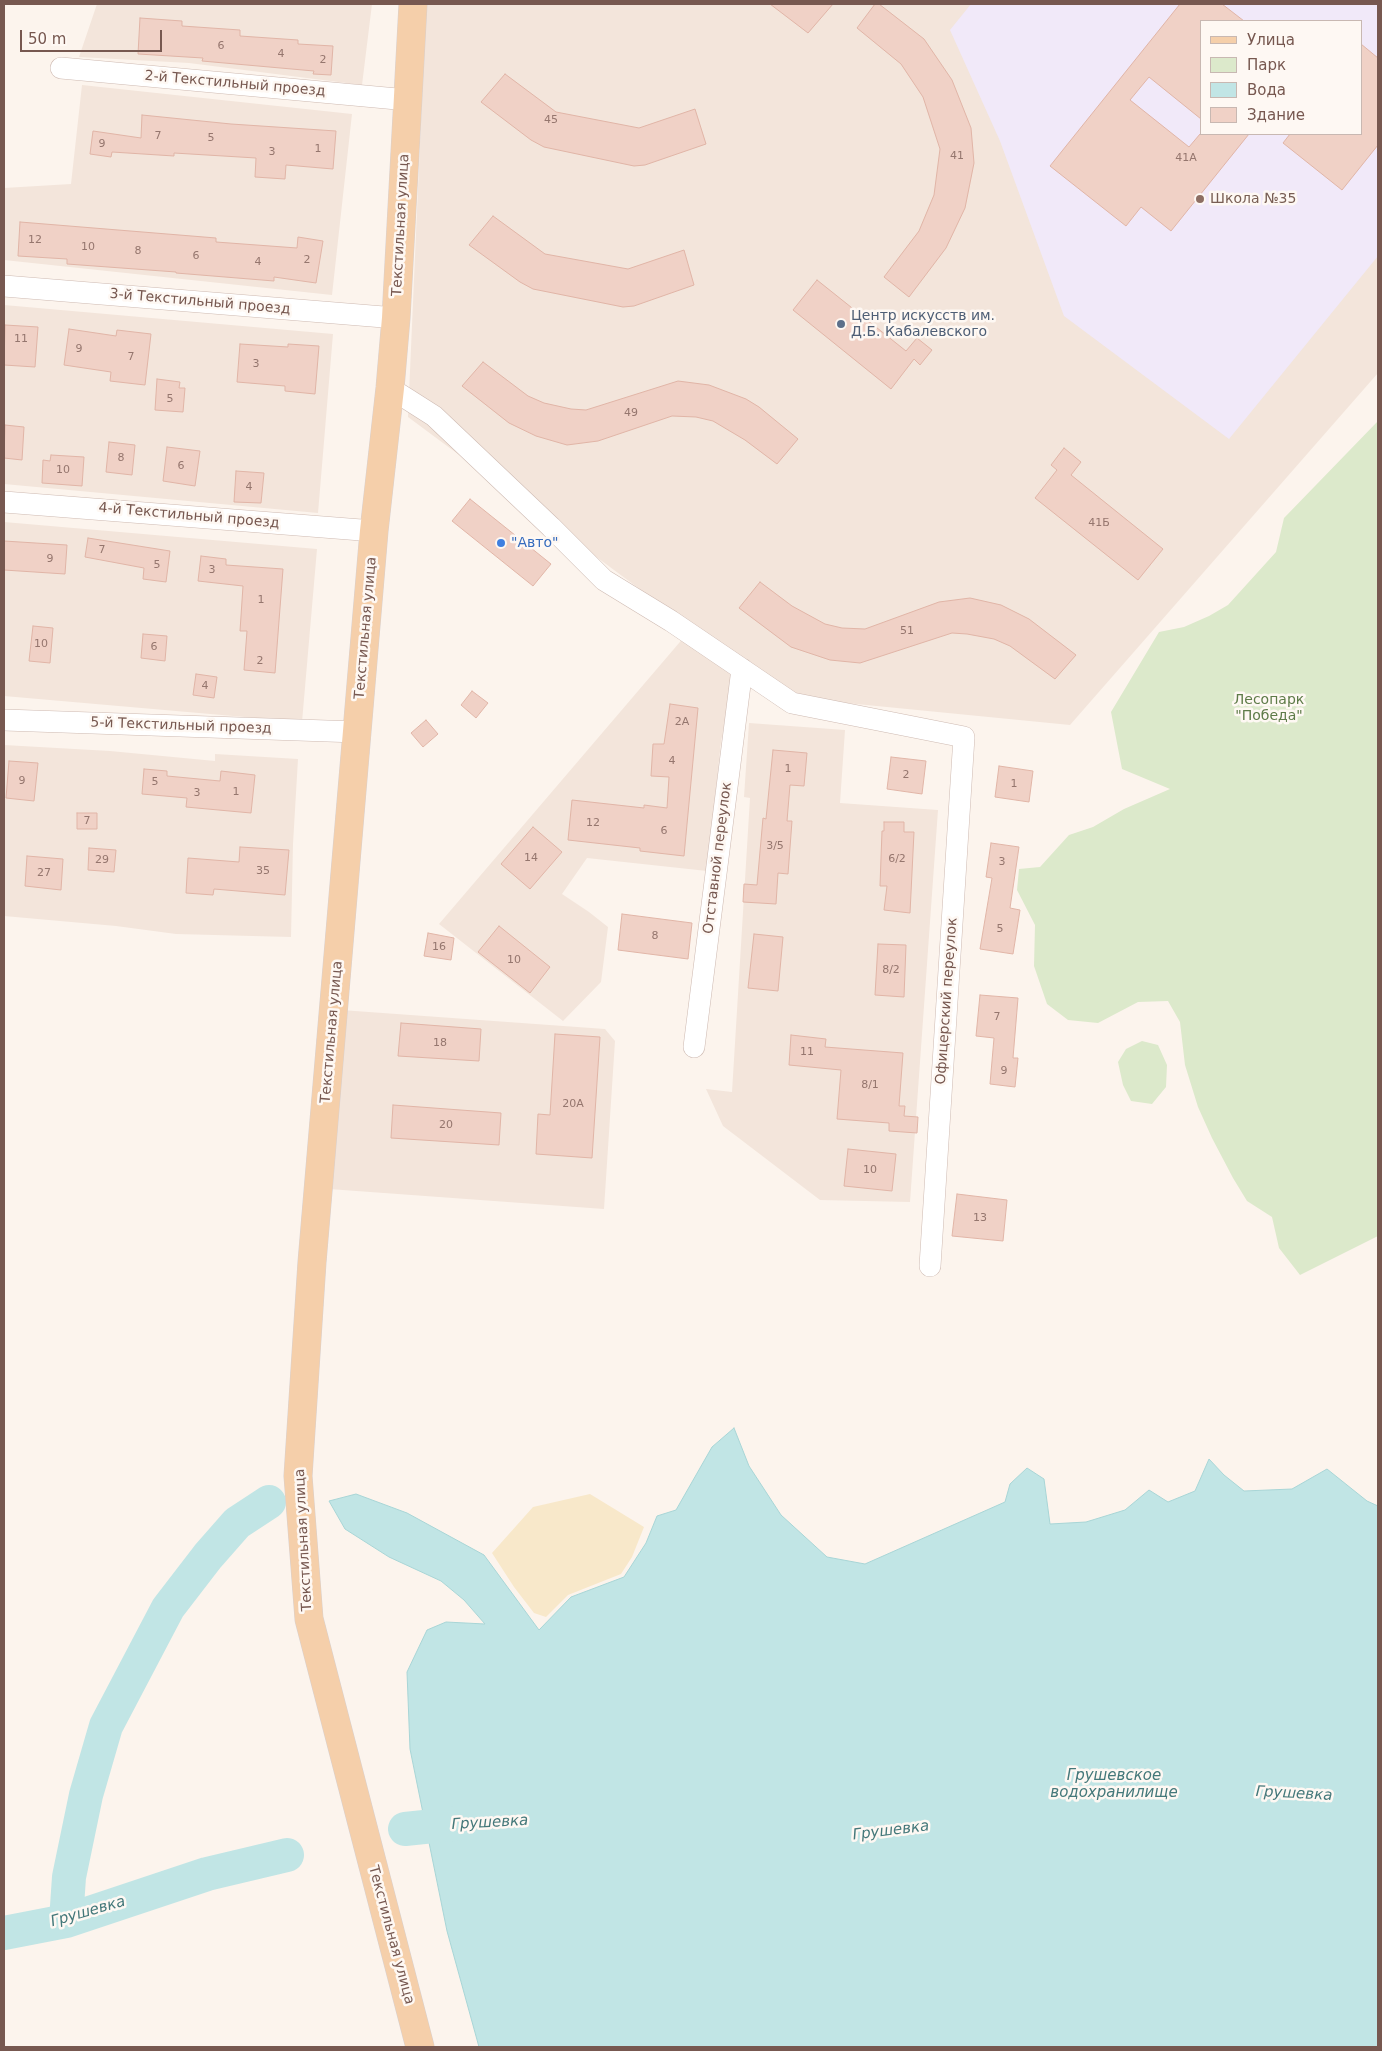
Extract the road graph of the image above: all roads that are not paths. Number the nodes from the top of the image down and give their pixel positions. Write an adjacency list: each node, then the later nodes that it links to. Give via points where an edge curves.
1 (413, 4): 3 (main road, Текстильная улица)
2 (61, 68): 3 (street, 2-й Текстильный проезд)
3 (408, 100): 5 (main road, Текстильная улица)
4 (4, 286): 5 (street, 3-й Текстильный проезд)
5 (396, 318): 6 (main road, Текстильная улица)
6 (390, 388): 8 (main road, Текстильная улица); 9 (street, via 434,416 604,580)
7 (4, 502): 8 (street, 4-й Текстильный проезд)
8 (374, 531): 11 (main road, Текстильная улица)
9 (742, 669): 12 (street, Отставной переулок); 13 (street, Офицерский переулок, via 792,703 964,737)
10 (4, 720): 11 (street, 5-й Текстильный проезд)
11 (357, 732): 14 (main road, Текстильная улица, via 312,1262 298,1476 308,1619)
12 (694, 1047)
13 (930, 1266)
14 (420, 2047)

